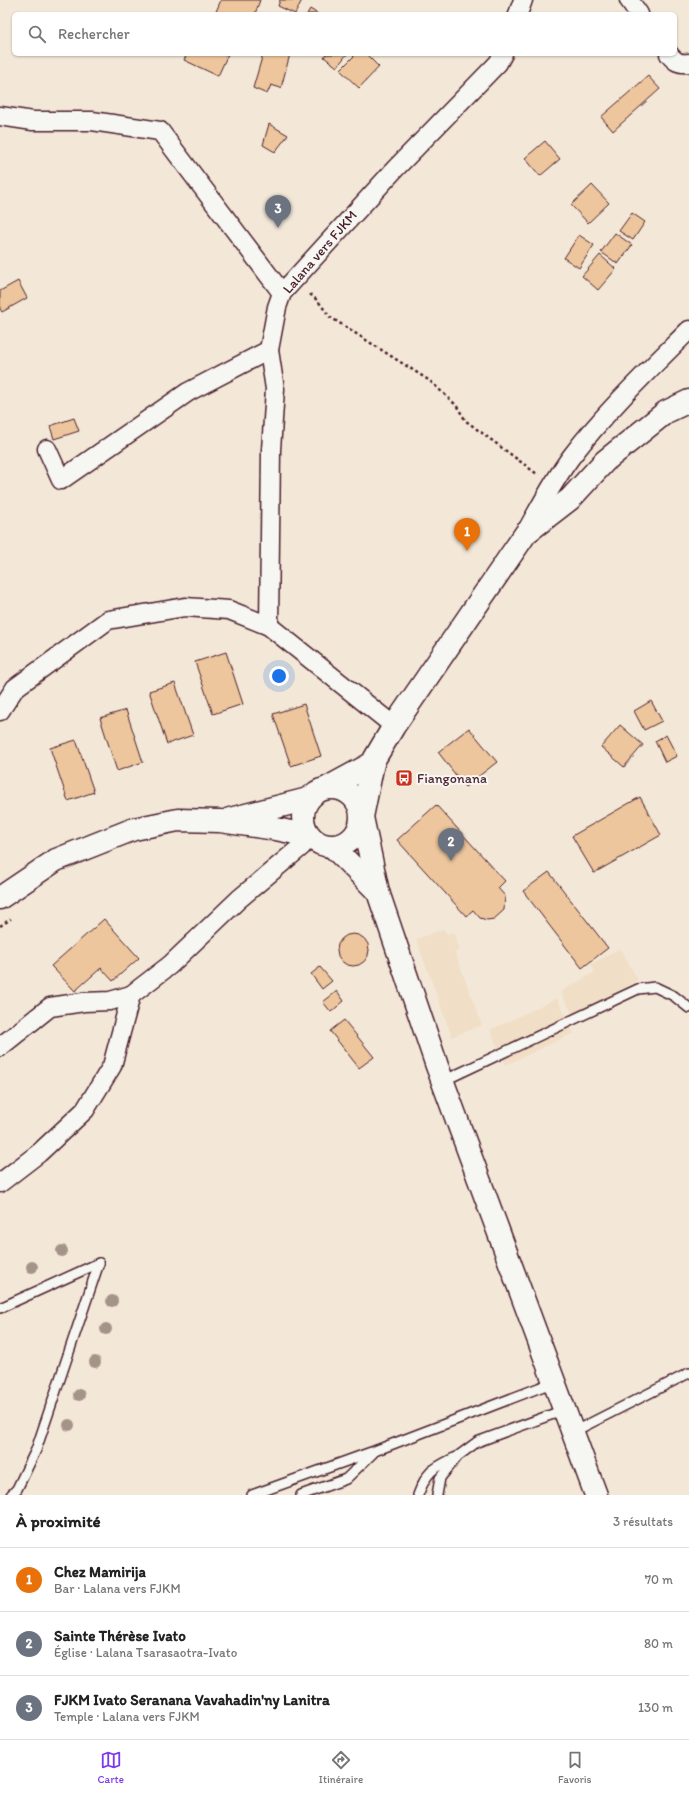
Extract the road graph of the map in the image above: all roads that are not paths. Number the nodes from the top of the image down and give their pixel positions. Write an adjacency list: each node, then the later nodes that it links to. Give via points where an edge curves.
1 (523, 0): 3 (street)
2 (628, 0): 4 (street)
3 (519, 12)
4 (637, 12)
5 (502, 56): 9 (street, Lalana vers FJKM, via 498,63 394,169)
6 (670, 56): 7 (street, via 681,64)
7 (689, 62)
8 (0, 116): 9 (street, via 33,121 92,121 160,131)
9 (282, 294): 11 (street, Lalana vers FJKM)
10 (689, 330): 14 (street, via 619,400 571,458 547,493)
11 (269, 350): 13 (street, via 188,392 61,480); 15 (street, Lalana vers FJKM, via 274,389)
12 (689, 402): 14 (main road, via 666,412 605,461 570,499)
13 (47, 449)
14 (526, 533): 17 (main road)
15 (269, 626): 16 (street, via 229,610 185,607 108,620 15,688); 17 (street)
16 (0, 711)
17 (394, 726): 18 (main road)
18 (373, 763): 19 (main road); 21 (main road)
19 (329, 787): 20 (main road); 21 (main road, via 342,788 352,795 360,805)
20 (308, 799): 22 (main road); 23 (main road, via 303,811 304,824)
21 (362, 817): 24 (main road, via 360,828 353,838); 25 (main road)
22 (220, 822): 23 (main road); 26 (main road, via 178,820 134,829 56,860)
23 (310, 836): 24 (main road, via 320,844); 27 (street, via 170,964)
24 (332, 847): 25 (main road)
25 (378, 892): 30 (main road)
26 (0, 898)
27 (131, 995): 29 (street, via 110,1001 50,1007); 31 (street, via 112,1066 85,1110 39,1153)
28 (689, 1008): 30 (lane, via 674,996 655,987 638,989)
29 (0, 1046)
30 (442, 1082): 34 (main road)
31 (0, 1183)
32 (0, 1308): 39 (lane, via 99,1264 36,1450 17,1489)
33 (689, 1373): 36 (lane)
34 (554, 1382): 35 (main road); 37 (lane)
35 (564, 1410): 36 (main road); 38 (lane, via 477,1442)
36 (573, 1432): 44 (main road)
37 (377, 1450): 40 (lane); 41 (lane, via 346,1479)
38 (458, 1456): 42 (lane, via 424,1478); 43 (lane, via 440,1478)
39 (11, 1495)
40 (252, 1495)
41 (301, 1495)
42 (418, 1495)
43 (437, 1495)
44 (596, 1495)

